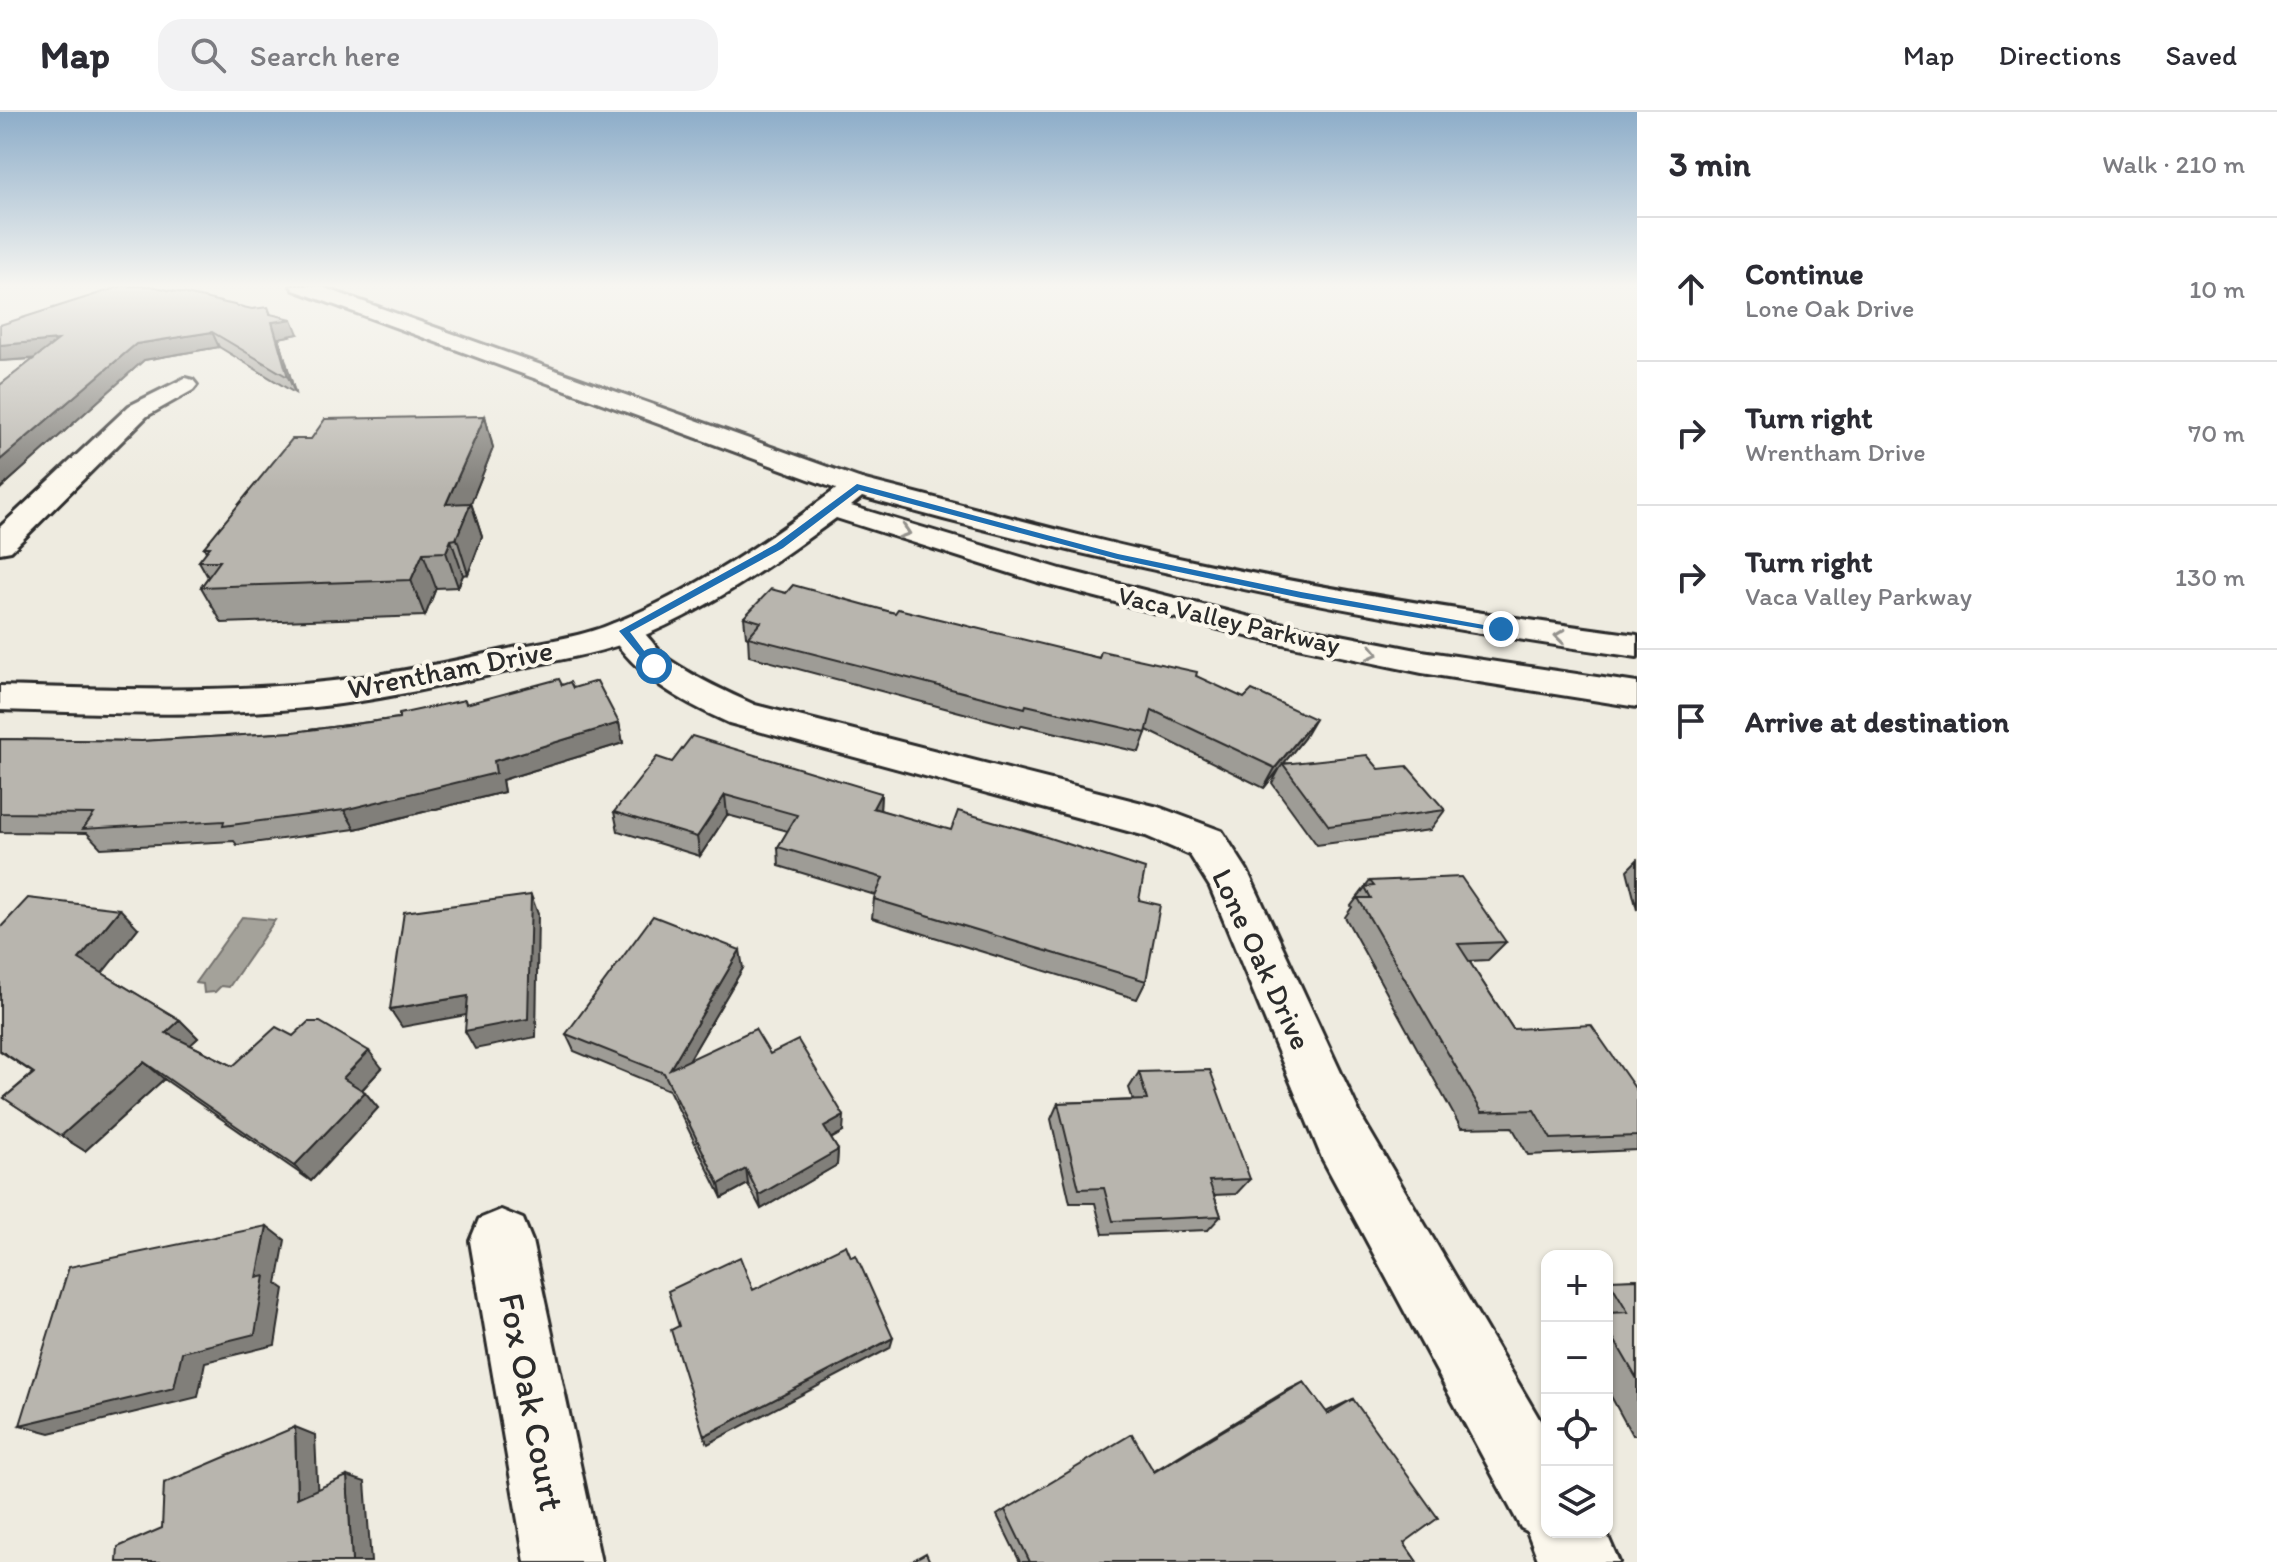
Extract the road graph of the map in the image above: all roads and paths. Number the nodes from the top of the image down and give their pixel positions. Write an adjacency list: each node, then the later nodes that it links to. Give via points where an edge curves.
1 (474, 354): 3 (street, Vaca Valley Parkway)
2 (185, 385): 4 (street, via 138,411)
3 (844, 498): 5 (street, Wrentham Drive, via 780,546); 6 (street, Vaca Valley Parkway, one-way to 3, via 1301,595); 7 (street, Vaca Valley Parkway, one-way to 7, via 998,563 1145,602 1392,657)
4 (0, 544)
5 (624, 631): 8 (street, Wrentham Drive, via 451,673 313,695 143,701); 10 (street, Lone Oak Drive, via 654,666 743,714 1158,823 1206,843 1231,883 1342,1138)
6 (1637, 646)
7 (1637, 695)
8 (0, 698)
9 (501, 1241): 12 (street, Fox Oak Court)
10 (1541, 1491)
11 (1567, 1538): 13 (street)
12 (563, 1562)
13 (1581, 1562)

